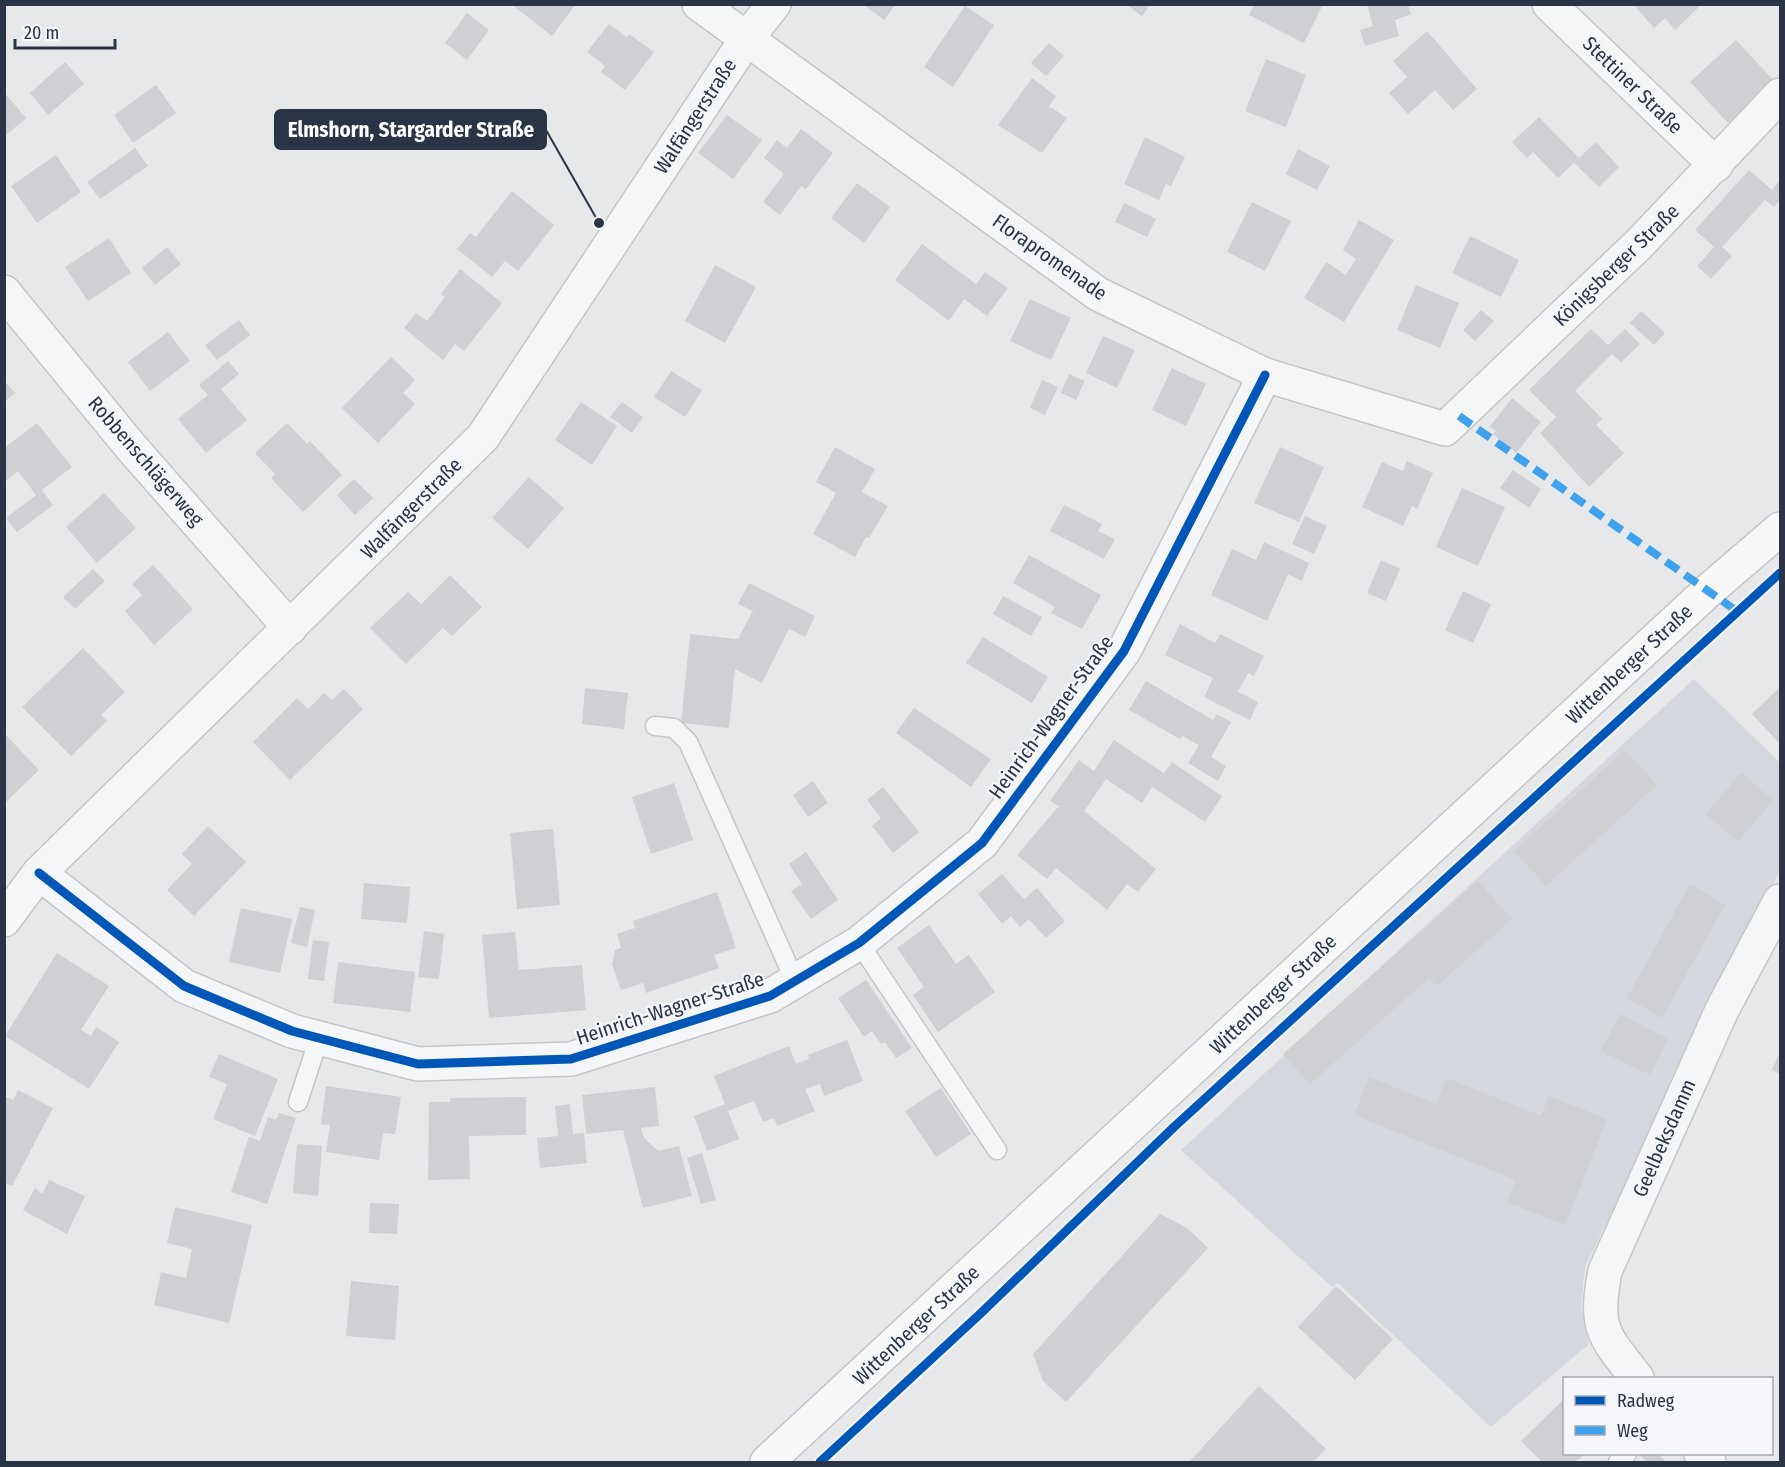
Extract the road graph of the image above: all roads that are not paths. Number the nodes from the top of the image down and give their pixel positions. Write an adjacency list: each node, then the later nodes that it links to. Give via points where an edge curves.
1 (699, 4): 4 (street, Florapromenade)
2 (774, 4): 4 (street, Walfängerstraße)
3 (1549, 4): 6 (street, Stettiner Straße)
4 (747, 38): 8 (street, Florapromenade, via 1098,294); 11 (street, Walfängerstraße, via 483,437)
5 (1780, 95): 6 (street, Königsberger Straße)
6 (1716, 165): 9 (street, Königsberger Straße)
7 (4, 291): 11 (street, Robbenschlägerweg, via 131,447)
8 (1265, 375): 9 (street, Florapromenade); 16 (street, Heinrich-Wagner-Straße, via 1124,651 982,843)
9 (1445, 429)
10 (1780, 529): 22 (main road, Wittenberger Straße, via 1699,599)
11 (290, 628): 13 (street, Walfängerstraße)
12 (655, 726): 17 (lane, via 674,728 688,742)
13 (39, 873): 15 (street, Walfängerstraße); 18 (street, Heinrich-Wagner-Straße, via 184,986)
14 (1780, 901): 21 (street, Geelbeksdamm, via 1722,1010 1605,1270 1598,1305 1606,1338)
15 (4, 920)
16 (859, 942): 17 (street, Heinrich-Wagner-Straße); 20 (lane)
17 (795, 981): 18 (street, Heinrich-Wagner-Straße, via 770,996 571,1059 418,1064)
18 (318, 1038): 19 (lane)
19 (298, 1102)
20 (997, 1150)
21 (1636, 1377)
22 (767, 1462)

